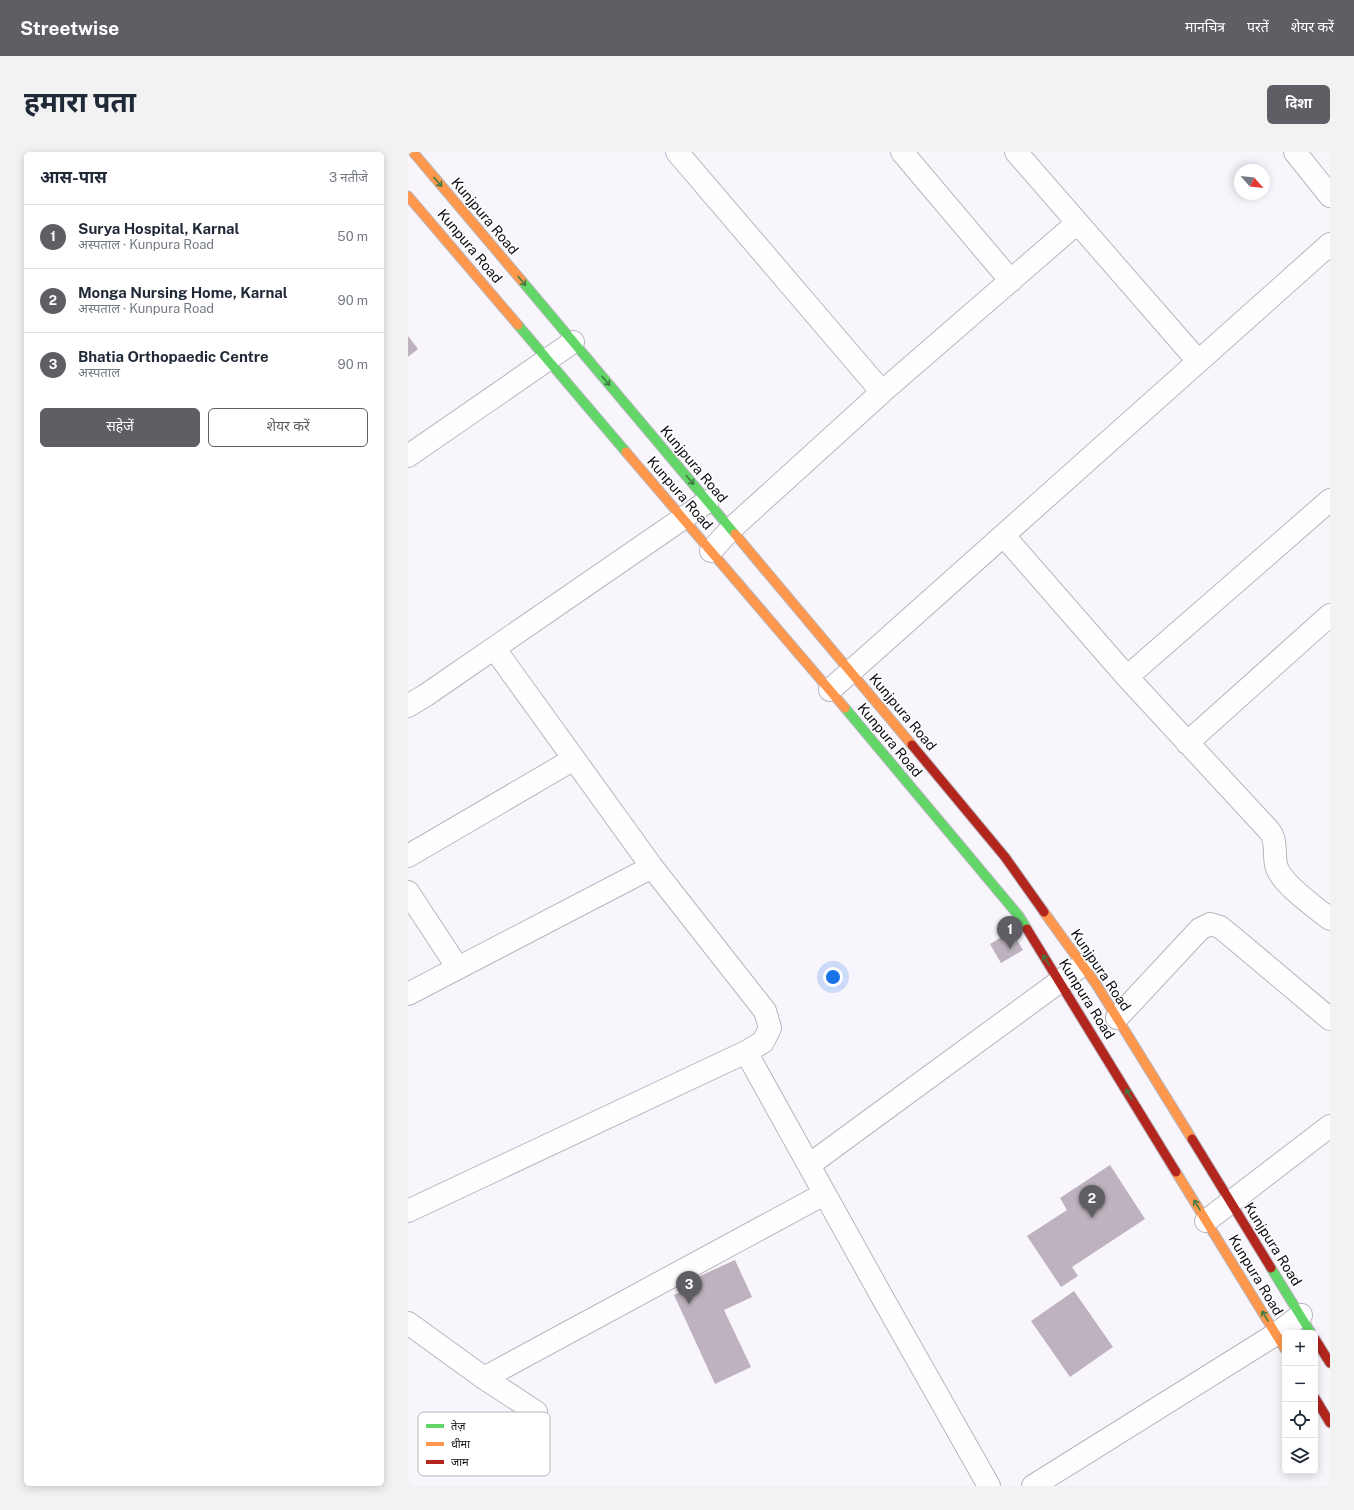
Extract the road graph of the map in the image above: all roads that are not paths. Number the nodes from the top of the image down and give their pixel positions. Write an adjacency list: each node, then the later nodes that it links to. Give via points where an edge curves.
1 (413, 152): 11 (street, Kunjpura Road, one-way to 11)
2 (902, 152): 10 (street)
3 (1016, 152): 8 (street)
4 (1295, 152): 7 (street)
5 (682, 154): 14 (street)
6 (408, 196): 12 (street, Kunpura Road)
7 (1330, 196)
8 (1077, 223): 10 (street); 13 (street)
9 (1330, 244): 13 (street)
10 (1011, 281): 14 (street)
11 (573, 342): 12 (street); 16 (street, Kunjpura Road, one-way to 16)
12 (548, 360): 15 (street); 18 (street, Kunpura Road)
13 (1198, 361): 20 (street)
14 (882, 392): 19 (street)
15 (408, 456)
16 (708, 501): 18 (street); 19 (street, Kunjpura Road)
17 (1326, 510): 25 (street)
18 (683, 518): 21 (street, Kunpura Road); 23 (street)
19 (731, 529): 21 (street); 24 (street, Kunjpura Road)
20 (1004, 536): 24 (street); 25 (street)
21 (711, 551): 26 (street, Kunpura Road)
22 (1330, 615): 28 (street)
23 (494, 648): 27 (street); 29 (street)
24 (851, 672): 26 (street); 34 (street, Kunjpura Road, via 1005,857)
25 (1127, 677): 28 (street)
26 (830, 690): 36 (street, Kunpura Road, one-way to 26, via 1019,916)
27 (408, 706)
28 (1187, 743): 33 (street, via 1272,835 1275,846 1274,858 1284,881)
29 (574, 759): 30 (street); 31 (street)
30 (408, 856)
31 (652, 867): 35 (street); 40 (street, via 765,1011 770,1028 763,1042)
32 (408, 892): 35 (street)
33 (1330, 919)
34 (1082, 965): 36 (street); 38 (street, Kunjpura Road)
35 (458, 968): 37 (street)
36 (1060, 982): 42 (street); 46 (street, Kunpura Road, one-way to 36)
37 (408, 994)
38 (1117, 1018): 39 (street, via 1200,929 1210,924 1230,935); 44 (street, Kunjpura Road)
39 (1330, 1019)
40 (746, 1052): 42 (street); 45 (street)
41 (1330, 1126): 44 (street)
42 (809, 1165): 43 (street)
43 (824, 1194): 52 (street); 56 (street)
44 (1230, 1202): 46 (street); 48 (street, Kunjpura Road)
45 (408, 1211)
46 (1206, 1221): 49 (street, Kunpura Road, one-way to 46)
47 (408, 1323): 52 (street)
48 (1306, 1324): 49 (street)
49 (1280, 1342): 57 (street)
50 (1318, 1344): 51 (street)
51 (1330, 1363)
52 (484, 1378): 54 (street)
53 (1317, 1402): 55 (street)
54 (536, 1412)
55 (1330, 1423)
56 (989, 1486)
57 (1033, 1486)

